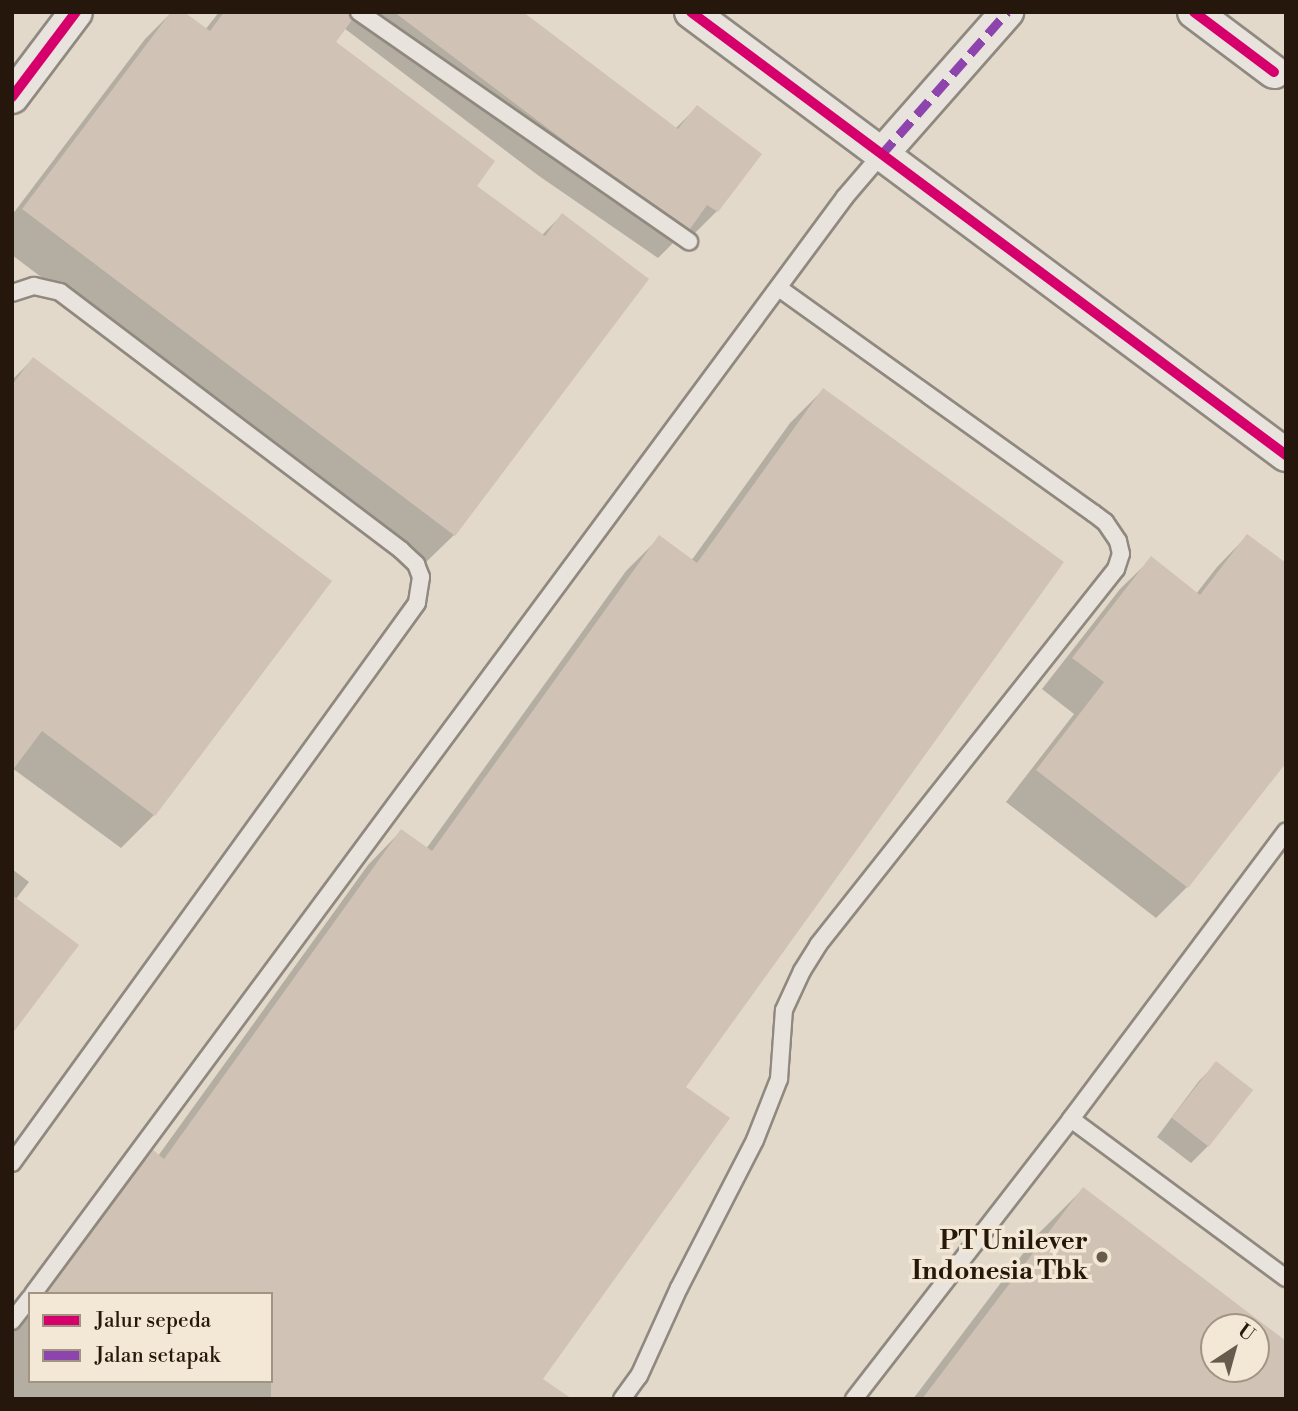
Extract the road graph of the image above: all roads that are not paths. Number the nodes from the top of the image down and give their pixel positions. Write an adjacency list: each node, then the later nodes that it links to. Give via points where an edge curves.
1 (76, 12): 7 (street)
2 (359, 12): 9 (lane)
3 (691, 12): 8 (street)
4 (1007, 12): 8 (street)
5 (1194, 12): 6 (street)
6 (1274, 72)
7 (12, 97)
8 (881, 155): 10 (lane); 12 (street)
9 (689, 241)
10 (779, 288): 17 (lane); 20 (lane, via 1105,522 1121,554 1116,569 802,971 785,1010 779,1079 755,1140 639,1376)
11 (12, 293): 15 (lane, via 34,286 60,292 401,550 416,564 421,577 416,603)
12 (1286, 455)
13 (1286, 831): 14 (lane)
14 (1071, 1119): 16 (lane); 21 (lane)
15 (12, 1163)
16 (1286, 1278)
17 (34, 1292)
18 (28, 1300): 19 (lane)
19 (12, 1321)
20 (622, 1399)
21 (854, 1399)

